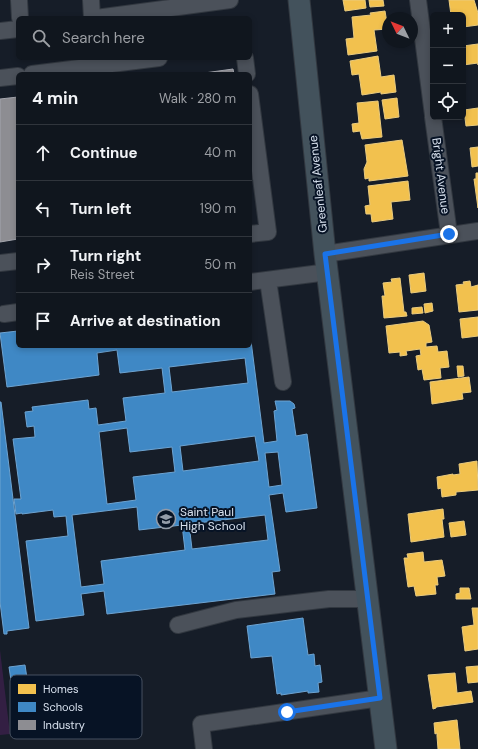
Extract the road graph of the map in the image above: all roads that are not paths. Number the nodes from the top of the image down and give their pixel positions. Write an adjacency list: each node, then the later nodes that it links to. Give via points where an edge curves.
1 (19, 0): 7 (street)
2 (91, 0): 8 (street)
3 (230, 0): 6 (street)
4 (299, 0): 26 (main road, Greenleaf Avenue)
5 (418, 0): 18 (street, Bright Avenue)
6 (135, 15): 9 (street)
7 (20, 16)
8 (92, 16)
9 (122, 16)
10 (16, 28): 11 (street)
11 (0, 31)
12 (135, 60): 14 (street)
13 (245, 60): 15 (street)
14 (47, 72)
15 (247, 72)
16 (16, 76): 17 (street)
17 (0, 78)
18 (430, 93)
19 (252, 109): 22 (street, via 268,232)
20 (434, 120): 23 (street, Bright Avenue)
21 (478, 231): 23 (street)
22 (252, 234)
23 (449, 234): 26 (street)
24 (16, 260): 25 (street)
25 (0, 263)
26 (326, 263): 27 (street); 30 (main road, Greenleaf Avenue)
27 (268, 280): 28 (street); 29 (street)
28 (252, 282)
29 (282, 382)
30 (368, 599): 31 (street, via 329,599 236,610); 32 (main road, Greenleaf Avenue)
31 (178, 625)
32 (380, 698): 33 (street, via 201,724); 34 (main road, Greenleaf Avenue)
33 (204, 749)
34 (386, 749)

